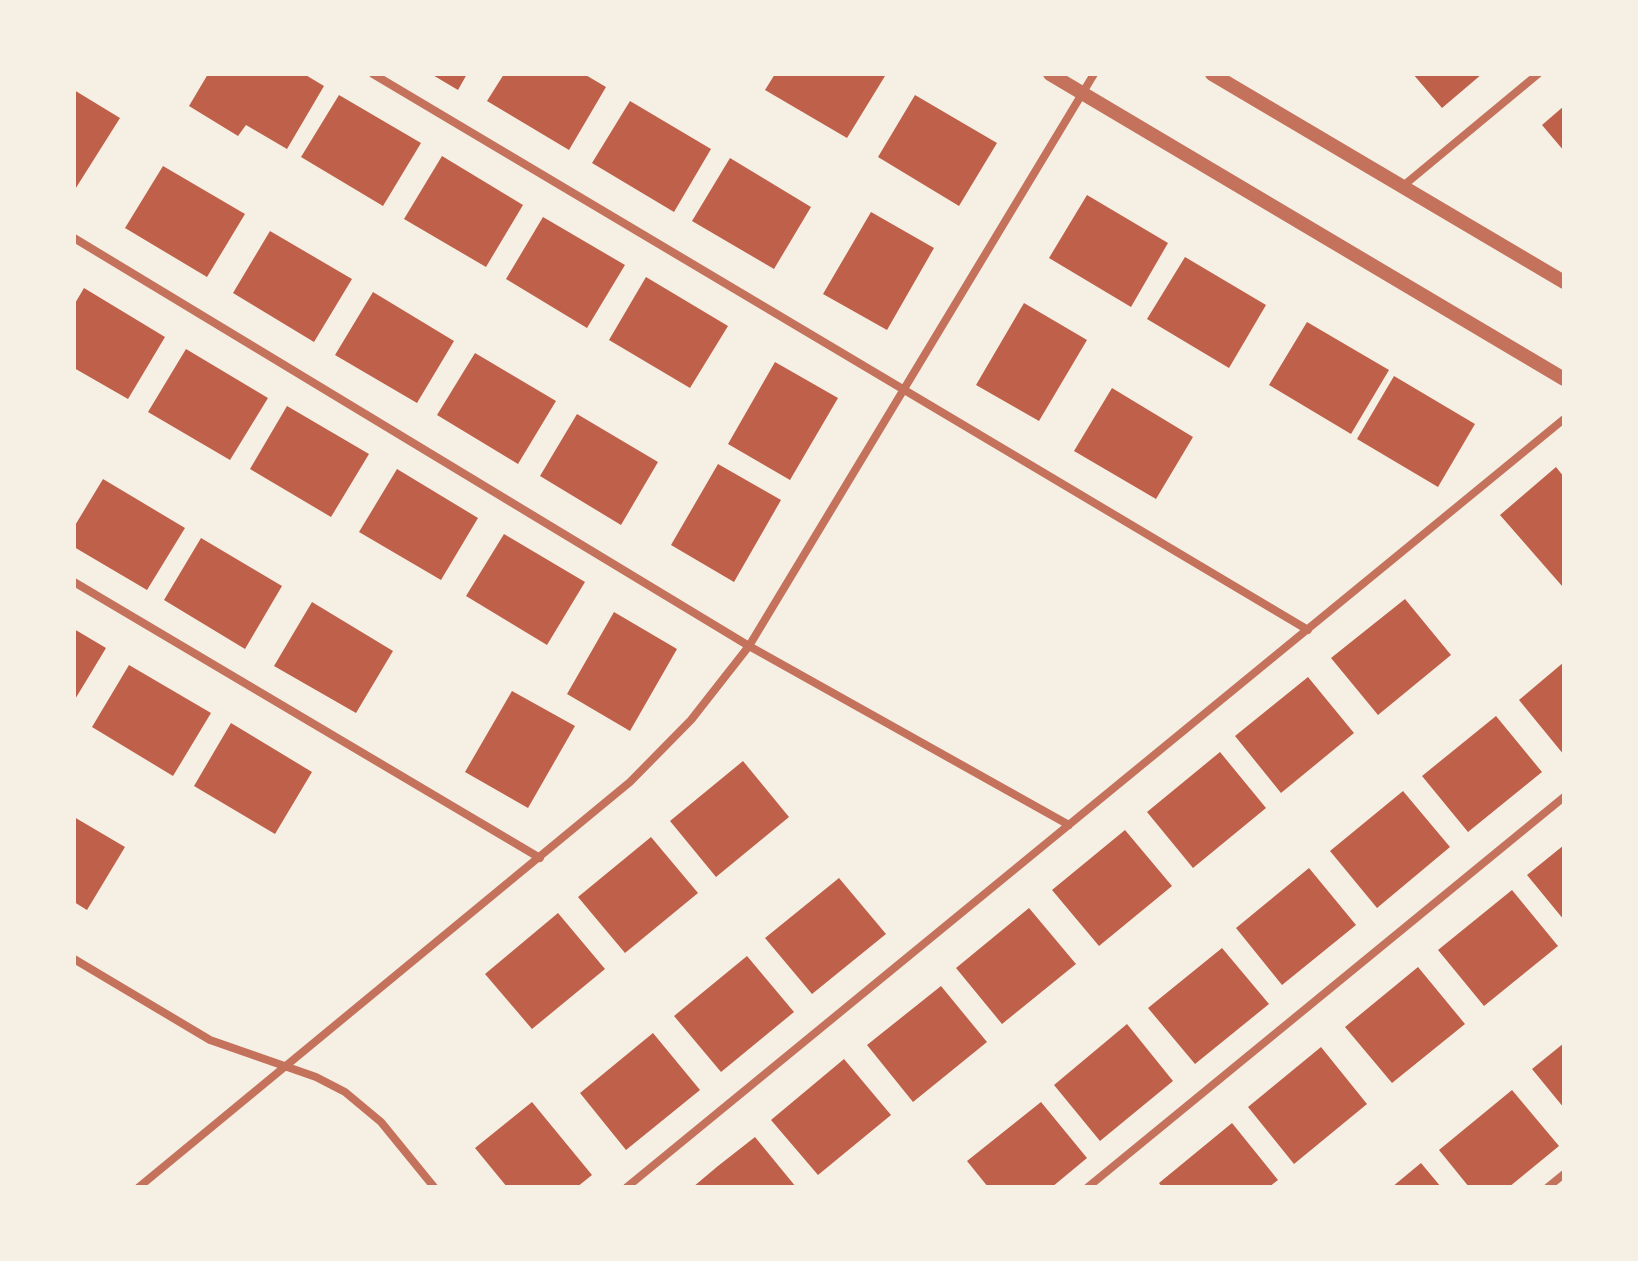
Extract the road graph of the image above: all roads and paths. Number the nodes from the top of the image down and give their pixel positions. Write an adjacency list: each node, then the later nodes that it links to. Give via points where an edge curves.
1 (373, 74): 11 (street)
2 (1050, 74): 6 (street)
3 (1094, 74): 6 (street)
4 (1212, 74): 7 (street)
5 (1538, 74): 7 (street)
6 (1082, 93): 10 (street); 11 (street)
7 (1403, 186): 9 (street)
8 (74, 238): 15 (street)
9 (1564, 282)
10 (1564, 379)
11 (902, 388): 14 (street); 15 (street)
12 (1564, 419): 14 (street)
13 (74, 582): 18 (street)
14 (1308, 630): 17 (street)
15 (749, 646): 17 (street); 18 (street, via 659,755)
16 (1564, 797): 25 (street)
17 (1069, 825): 24 (street)
18 (540, 858): 20 (street)
19 (74, 959): 20 (street, via 210,1040)
20 (286, 1068): 22 (street); 23 (street, via 316,1077 363,1105)
21 (1564, 1174): 26 (street)
22 (139, 1187)
23 (434, 1187)
24 (627, 1187)
25 (1088, 1187)
26 (1548, 1187)

